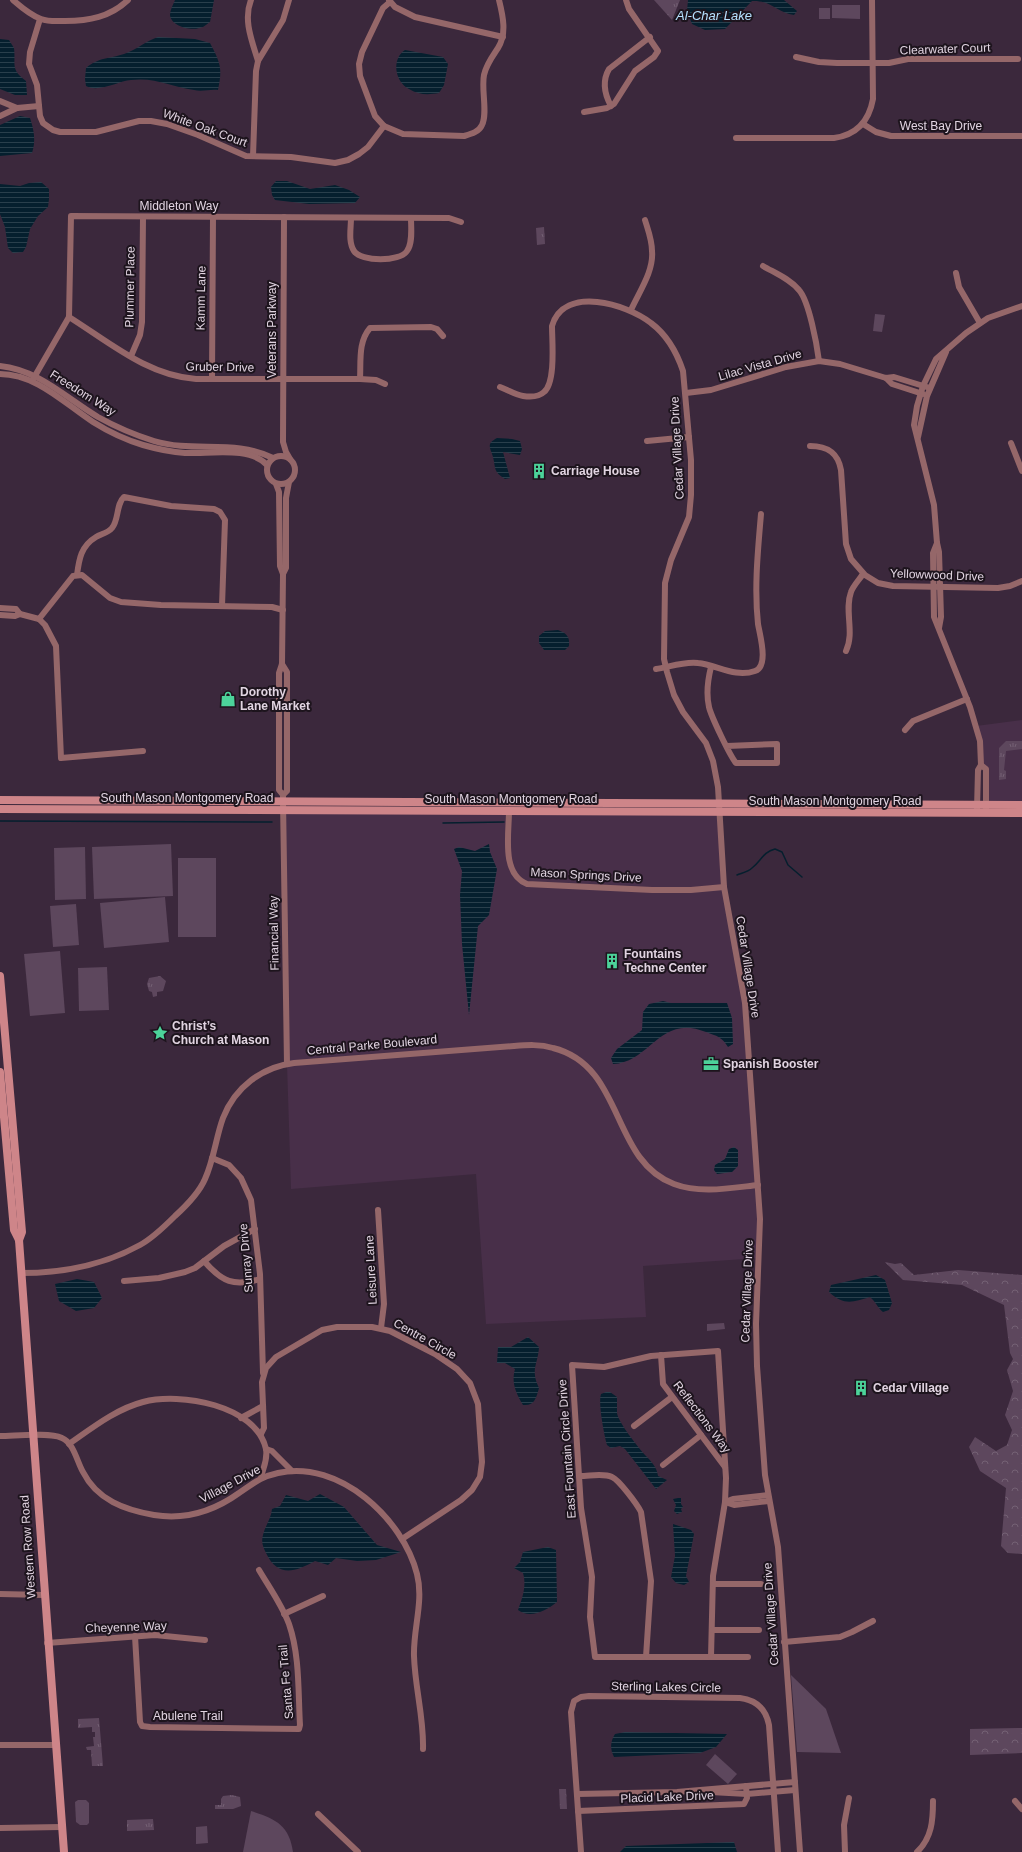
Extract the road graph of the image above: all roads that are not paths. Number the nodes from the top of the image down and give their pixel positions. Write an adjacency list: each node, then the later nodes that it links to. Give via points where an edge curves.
1 (13, 0): 9 (street)
2 (128, 0): 9 (street, via 115,10 94,19)
3 (251, 0): 14 (street, via 247,16)
4 (289, 0): 14 (street, via 283,20)
5 (499, 0): 10 (street, via 503,15)
6 (626, 0): 11 (street)
7 (872, 0): 15 (street)
8 (390, 1): 10 (street, via 403,13 415,17); 23 (street, via 383,8 359,64 360,76 375,116)
9 (40, 19): 17 (street, White Oak Court, via 29,60 37,85)
10 (502, 36): 23 (street, via 499,47 488,62 484,76 482,125 472,134 411,135)
11 (650, 37): 18 (street, via 657,47 657,54 635,72); 18 (street, via 608,69 605,88)
12 (796, 57): 15 (street, Clearwater Court, via 819,62)
13 (1018, 59): 15 (street, Clearwater Court, via 908,59)
14 (258, 61): 26 (street)
15 (873, 63): 22 (street, via 873,99)
16 (0, 101): 19 (street, via 8,102)
17 (39, 106): 19 (street); 26 (street, White Oak Court, via 44,123 56,131 96,132 139,121 151,121 167,124 235,152)
18 (611, 106): 20 (street)
19 (17, 108): 21 (street)
20 (584, 112)
21 (0, 116)
22 (863, 124): 24 (street, West Bay Drive, via 876,132 891,136); 25 (street, via 849,134 834,138)
23 (384, 126): 26 (street, White Oak Court, via 368,147 348,160 335,163 291,157)
24 (1022, 136)
25 (736, 138)
26 (253, 156)
27 (143, 217): 28 (street, Middleton Way); 38 (street, Middleton Way, via 71,216); 42 (street, Plummer Place, via 142,322 140,335)
28 (213, 217): 29 (street, Middleton Way); 48 (street, Kamm Lane)
29 (284, 217): 30 (street, Middleton Way); 49 (street, Veterans Parkway)
30 (351, 218): 31 (street, Middleton Way); 31 (street, via 353,250 357,255 370,258 403,256 411,240)
31 (411, 218): 33 (street, Middleton Way, via 450,218)
32 (645, 220): 37 (street, via 652,258)
33 (461, 222)
34 (763, 266): 43 (street, via 793,284 801,292 810,318)
35 (956, 273): 39 (street, via 959,287)
36 (1022, 306): 39 (street)
37 (631, 310): 53 (street, Cedar Village Drive, via 604,303 576,303 565,307 552,326 551,378 545,392 540,395 522,396); 55 (street, Cedar Village Drive, via 652,324 668,341 683,372)
38 (69, 317): 42 (street, Gruber Drive); 46 (street, Middleton Way)
39 (980, 323): 41 (street)
40 (443, 336): 50 (street, via 431,327 370,328 361,342)
41 (946, 352): 52 (street, via 936,359); 54 (street)
42 (131, 356): 48 (street, Gruber Drive, via 154,370 175,376)
43 (819, 361): 47 (street, Lilac Vista Drive, via 840,364); 55 (street, Lilac Vista Drive, via 792,365 711,390)
44 (0, 366): 46 (street, Freedom Way, via 25,371)
45 (0, 374): 46 (street, Freedom Way)
46 (33, 378): 63 (street, Freedom Way, via 111,424)
47 (886, 378): 52 (street, Lilac Vista Drive, via 894,377); 56 (street, Lilac Vista Drive, via 892,384)
48 (212, 379): 49 (street, Gruber Drive)
49 (283, 379): 50 (street, Gruber Drive); 61 (street, Veterans Parkway)
50 (360, 379): 51 (street, Gruber Drive, via 376,380)
51 (385, 384)
52 (923, 386): 54 (street, Lilac Vista Drive); 56 (street)
53 (500, 387)
54 (930, 388): 57 (street)
55 (686, 393): 59 (street, Cedar Village Drive)
56 (920, 394): 57 (street, Lilac Vista Drive); 58 (street, via 914,425)
57 (928, 396): 58 (street)
58 (918, 437): 76 (street, via 934,505 939,552)
59 (689, 438): 60 (street); 85 (street, Cedar Village Drive, via 692,483 690,510 665,583)
60 (647, 441)
61 (283, 442): 65 (street); 66 (street, Veterans Parkway)
62 (1011, 443): 68 (street)
63 (153, 444): 65 (street, Freedom Way, via 243,448); 67 (street, Freedom Way, via 185,453 247,454 258,457)
64 (810, 446): 74 (street, Yellowwood Drive, via 828,449 838,460 841,470 846,544 851,559)
65 (274, 458): 66 (street, via 282,456); 67 (street)
66 (290, 459): 69 (street, via 296,470)
67 (267, 465): 70 (street, via 269,478)
68 (1022, 471)
69 (289, 482): 70 (street); 73 (street, via 286,498)
70 (276, 484): 73 (street, via 279,492 280,566)
71 (761, 514): 84 (street, via 757,573 762,665 754,671 746,672 728,672)
72 (77, 574): 77 (street, via 82,574 110,598 121,602 161,606); 77 (street, via 82,552 88,543 112,529 124,497 171,506 214,509 220,512 225,520); 82 (street)
73 (284, 574): 79 (street)
74 (863, 574): 76 (street, Yellowwood Drive, via 885,585); 83 (street, via 850,594 850,640)
75 (1022, 581): 76 (street, Yellowwood Drive, via 998,588)
76 (936, 587): 87 (street, via 941,617 939,628)
77 (222, 606): 79 (street, via 276,607)
78 (0, 608): 80 (street, via 16,610)
79 (283, 610): 91 (street, Financial Way, via 282,664 287,672 288,732 287,792)
80 (20, 614): 81 (street); 82 (street)
81 (0, 615)
82 (39, 619): 90 (street, via 56,646 61,758)
83 (846, 651)
84 (711, 667): 85 (street, via 691,662); 89 (street, via 708,681 709,707)
85 (666, 668): 86 (street); 93 (street, Cedar Village Drive, via 679,705 706,743 713,761)
86 (656, 669)
87 (967, 699): 88 (street, via 913,721); 96 (street, via 980,741 981,765 986,769)
88 (905, 730)
89 (727, 746): 89 (street, via 736,763 777,763 777,744)
90 (143, 751)
91 (283, 798): 92 (main road, South Mason Montgomery Road); 93 (main road, South Mason Montgomery Road); 97 (street, Financial Way)
92 (0, 800)
93 (719, 803): 96 (main road, South Mason Montgomery Road); 99 (street, Cedar Village Drive)
94 (1022, 804): 96 (main road, South Mason Montgomery Road)
95 (0, 809): 97 (main road, South Mason Montgomery Road)
96 (982, 809): 99 (main road, South Mason Montgomery Road); 100 (main road, South Mason Montgomery Road)
97 (283, 810): 98 (main road, South Mason Montgomery Road); 103 (street, Financial Way)
98 (509, 811): 99 (main road, South Mason Montgomery Road); 101 (street, Mason Springs Drive, via 511,868 517,878 527,884 652,890)
99 (718, 812): 101 (street, Cedar Village Drive)
100 (1022, 813)
101 (724, 887): 107 (street, Cedar Village Drive, via 745,1003)
102 (0, 976): 105 (main road, Western Row Road)
103 (287, 1064): 106 (street, Central Parke Boulevard, via 260,1073 238,1092 223,1118); 107 (street, Central Parke Boulevard, via 514,1046 552,1047 577,1058 599,1078 634,1148 645,1164 657,1174 674,1184 693,1188)
104 (0, 1072): 105 (main road, Western Row Road)
105 (6, 1125): 111 (main road, Western Row Road, via 22,1232 19,1240)
106 (212, 1158): 109 (street, Sunray Drive, via 230,1165 241,1178 251,1200); 111 (street, Central Parke Boulevard, via 205,1180 187,1206 141,1245 84,1267)
107 (758, 1185): 132 (street, Cedar Village Drive, via 760,1219 756,1343)
108 (378, 1210): 114 (street, Leisure Lane, via 384,1304)
109 (255, 1229): 110 (street, via 224,1246); 112 (street, Sunray Drive)
110 (204, 1261): 112 (street, via 226,1280 235,1283 245,1284); 113 (street, via 194,1268 174,1275)
111 (21, 1273): 124 (main road, Western Row Road)
112 (260, 1279): 116 (street, Sunray Drive)
113 (124, 1280)
114 (381, 1328): 116 (street, Centre Circle, via 337,1327 319,1331 276,1357); 134 (street, Centre Circle, via 408,1339 457,1369 474,1390 479,1416 482,1462 477,1484 461,1500)
115 (661, 1355): 117 (street, Reflections Way, via 663,1384); 128 (street, East Fountain Circle Drive, via 718,1351); 130 (street, East Fountain Circle Drive, via 604,1367 572,1365)
116 (263, 1375): 118 (street)
117 (672, 1397): 120 (street); 122 (street, Reflections Way)
118 (263, 1406): 119 (street); 121 (street, via 264,1428)
119 (241, 1418): 121 (street); 125 (street, via 194,1400 145,1401 123,1409)
120 (634, 1426)
121 (261, 1434): 126 (street)
122 (701, 1435): 127 (street); 128 (street, Reflections Way)
123 (0, 1436): 124 (street)
124 (34, 1436): 125 (street, via 60,1437); 139 (main road, Western Row Road)
125 (69, 1444): 131 (street, Village Drive, via 83,1472 99,1493 125,1508 151,1514 178,1516 204,1511 233,1497)
126 (266, 1449): 129 (street, via 272,1451); 131 (street, via 267,1460)
127 (663, 1465)
128 (725, 1468): 133 (street, East Fountain Circle Drive)
129 (292, 1471): 131 (street, Village Drive); 134 (street, Village Drive, via 326,1476 357,1491 372,1504)
130 (580, 1476): 149 (street, via 613,1477 641,1512 651,1581); 149 (street, East Fountain Circle Drive, via 581,1508 592,1576 590,1617 595,1657)
131 (261, 1478)
132 (768, 1498): 133 (street, via 733,1499); 147 (street, Cedar Village Drive, via 778,1547)
133 (725, 1502): 136 (street, East Fountain Circle Drive)
134 (402, 1539): 155 (street, Village Drive, via 413,1560 419,1583 414,1656 424,1732)
135 (259, 1570): 141 (street, Santa Fe Trail)
136 (713, 1584): 137 (street); 143 (street, East Fountain Circle Drive)
137 (761, 1584)
138 (0, 1594): 139 (street)
139 (44, 1595): 148 (main road, Western Row Road)
140 (323, 1596): 141 (street)
141 (284, 1614): 152 (street, Santa Fe Trail, via 294,1645)
142 (873, 1621): 147 (street, via 840,1637)
143 (712, 1630): 144 (street); 150 (street, East Fountain Circle Drive)
144 (759, 1630)
145 (135, 1636): 146 (street, Cheyenne Way, via 163,1635); 148 (street, Cheyenne Way); 152 (street, Abulene Trail, via 142,1726)
146 (205, 1640)
147 (784, 1642): 156 (street, Cedar Village Drive)
148 (47, 1643): 154 (main road, Western Row Road)
149 (646, 1657): 150 (street)
150 (711, 1657): 151 (street)
151 (748, 1657)
152 (300, 1728)
153 (0, 1745): 154 (street)
154 (55, 1745): 170 (main road, Western Row Road)
155 (423, 1749)
156 (795, 1782): 157 (street, Placid Lake Drive); 159 (street, Cedar Village Drive)
157 (773, 1784): 158 (street, Placid Lake Drive); 161 (street, Sterling Lakes Circle); 162 (street, Sterling Lakes Circle, via 767,1717 763,1710 751,1701 740,1698 589,1696 577,1698 571,1708)
158 (746, 1786): 160 (street, Placid Lake Drive); 163 (street)
159 (795, 1790): 161 (street, Placid Lake Drive); 176 (street, Cedar Village Drive)
160 (686, 1791): 162 (street, Placid Lake Drive); 163 (street, Placid Lake Drive)
161 (773, 1791): 163 (street, Placid Lake Drive); 175 (street, Sterling Lakes Circle)
162 (577, 1794): 168 (street, Sterling Lakes Circle)
163 (747, 1794): 168 (street, Placid Lake Drive, via 746,1802 737,1806)
164 (849, 1798): 177 (street, via 844,1825)
165 (933, 1801): 178 (street, via 930,1832 926,1842)
166 (1015, 1801): 167 (street)
167 (1022, 1809)
168 (578, 1811): 174 (street, Sterling Lakes Circle)
169 (318, 1814): 173 (street)
170 (61, 1827): 171 (street); 172 (main road, Western Row Road)
171 (0, 1828)
172 (64, 1852)
173 (358, 1852)
174 (581, 1852)
175 (778, 1852)
176 (800, 1852)
177 (845, 1852)
178 (916, 1852)

